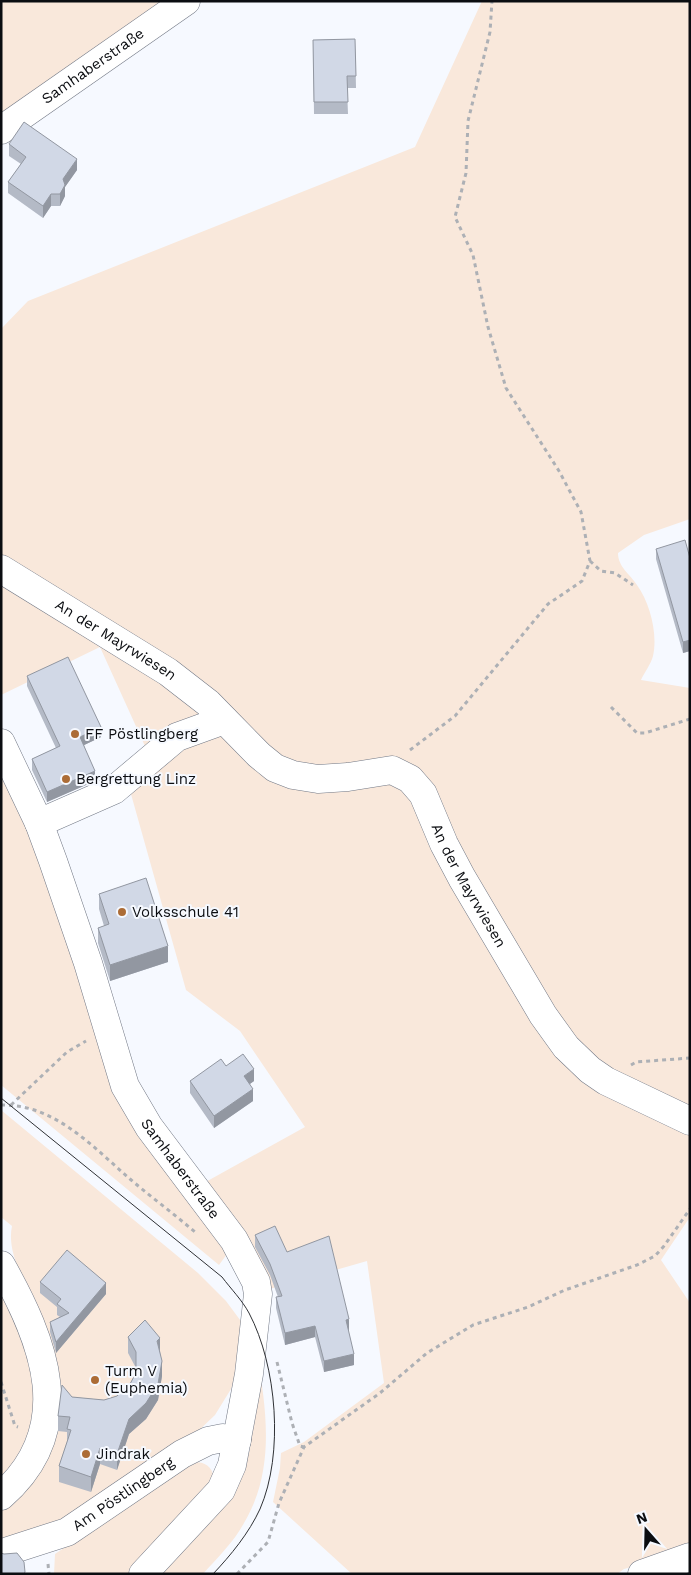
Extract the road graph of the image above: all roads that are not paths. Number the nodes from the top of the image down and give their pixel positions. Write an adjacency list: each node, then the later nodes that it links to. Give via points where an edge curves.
1 (186, 1): 2 (street, Samhaberstraße)
2 (1, 130)
3 (1, 569): 4 (street, An der Mayrwiesen, via 168,672)
4 (224, 720): 6 (street, via 177,737 114,790); 7 (street, An der Mayrwiesen, via 268,763 293,775 334,779 392,770 410,779 423,794 454,866 566,1047 590,1070)
5 (1, 743): 6 (street, Samhaberstraße)
6 (40, 823): 9 (street, Samhaberstraße, via 88,962 125,1086 138,1111 234,1240 256,1282 258,1294 253,1352)
7 (690, 1121)
8 (1, 1265): 10 (street, via 40,1345 46,1375 47,1407 34,1458 17,1483)
9 (237, 1440): 11 (street, Am Pöstlingberg, via 208,1441 182,1454 67,1532); 13 (street, Samhaberstraße, via 228,1478 221,1490)
10 (1, 1496)
11 (8, 1551)
12 (690, 1557): 14 (street)
13 (143, 1574)
14 (642, 1574)

